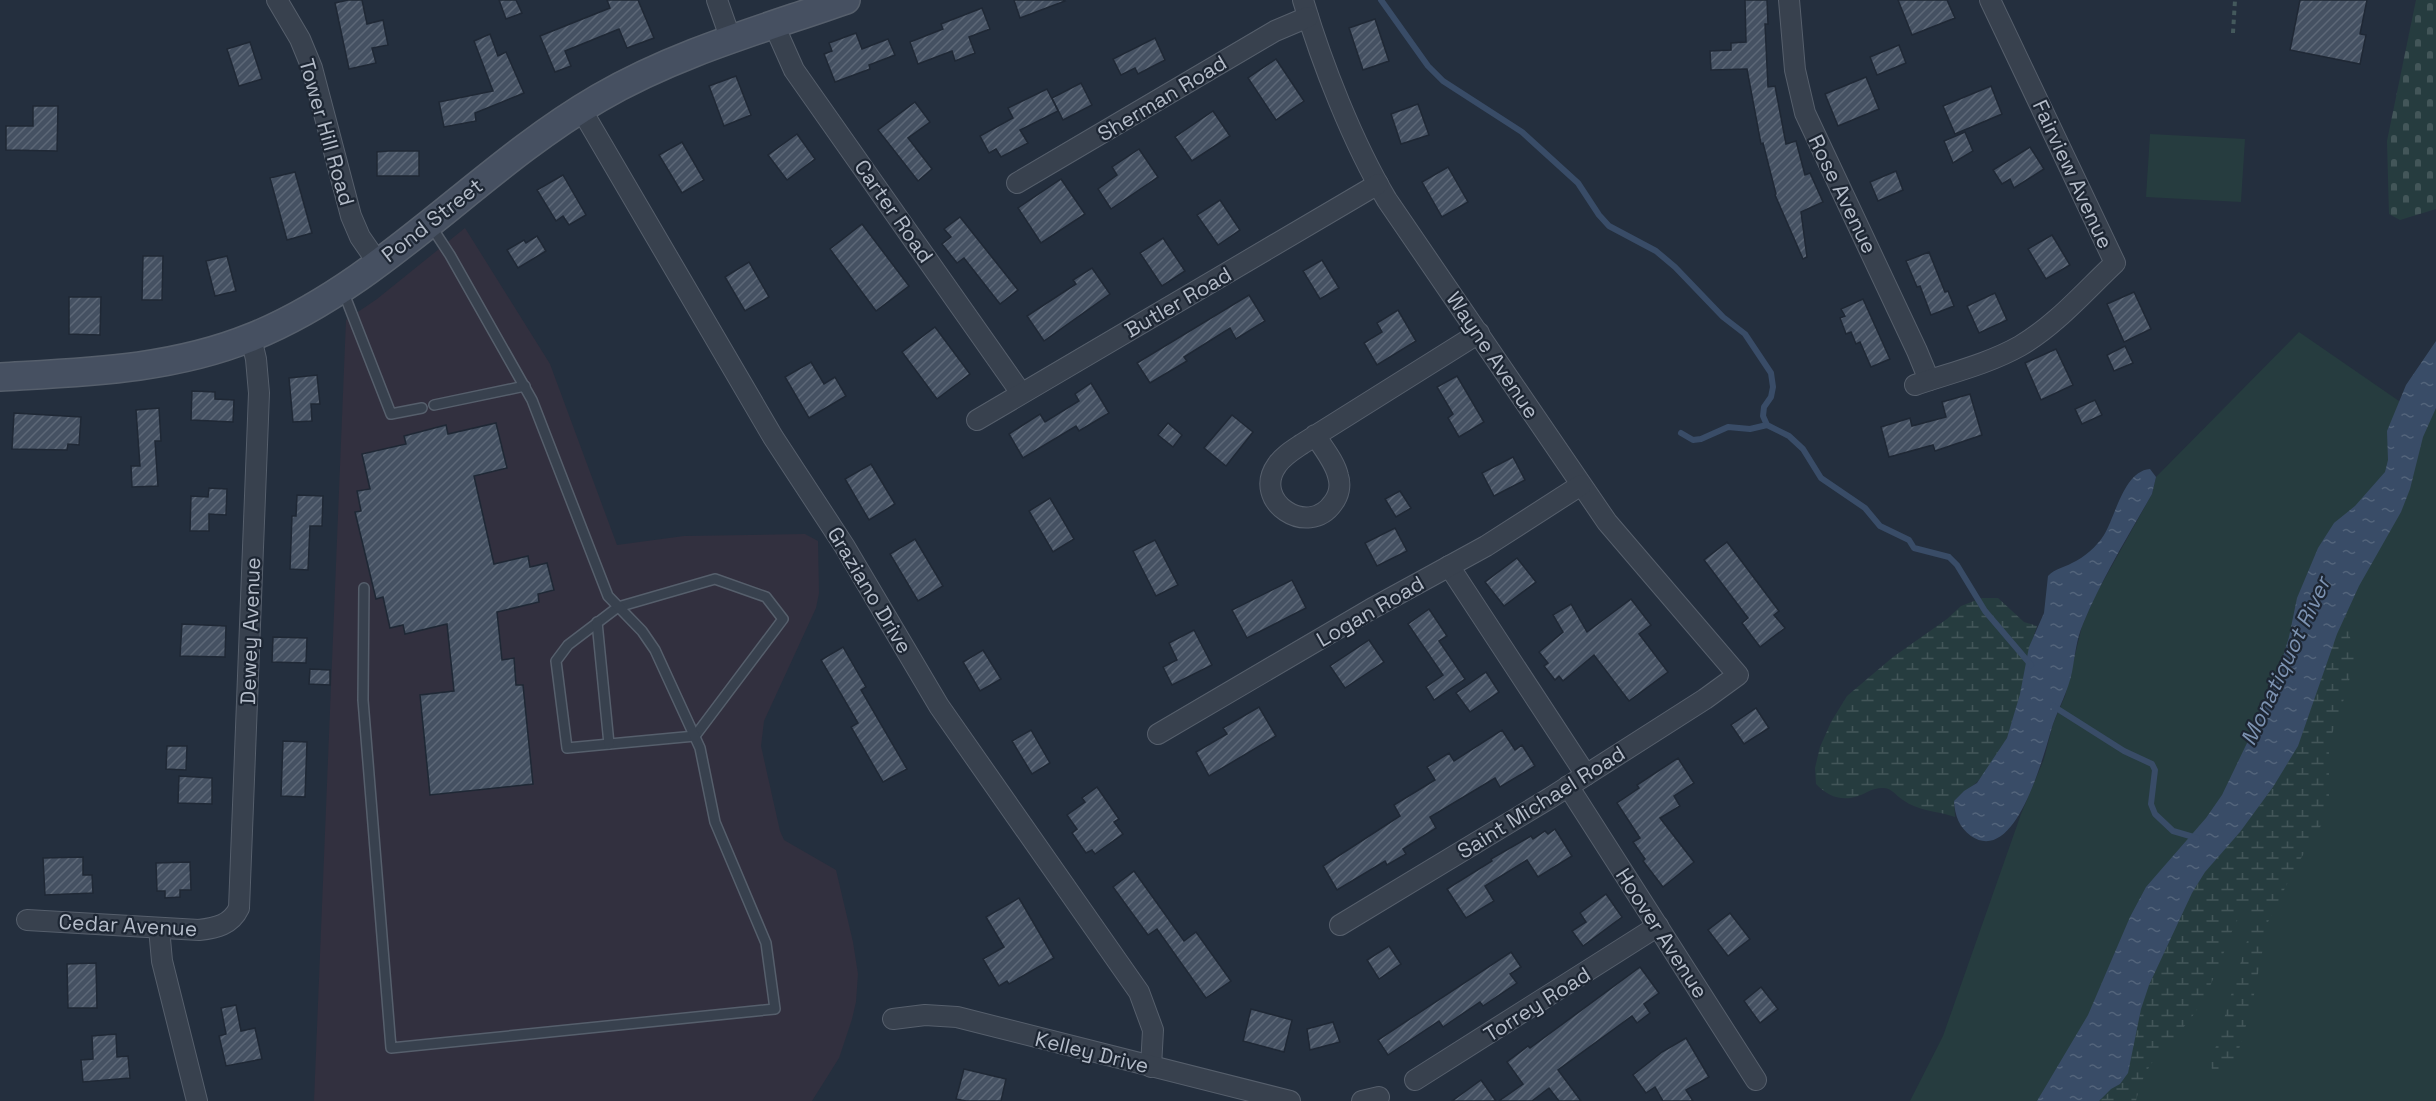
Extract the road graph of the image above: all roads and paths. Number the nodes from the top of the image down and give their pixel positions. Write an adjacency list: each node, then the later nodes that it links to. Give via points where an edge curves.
1 (277, 0): 15 (street, Tower Hill Road, via 312,68 351,216)
2 (717, 0): 10 (street)
3 (846, 0): 8 (main road, Pond Street)
4 (1790, 0): 20 (street, Rose Avenue, via 1795,70 1805,112 1913,340)
5 (1990, 0): 20 (street, Fairview Avenue, via 2115,263 2026,342 1996,357)
6 (2235, 0): 9 (path)
7 (1306, 8): 12 (street, Sherman Road, via 1275,31); 13 (street, Wayne Avenue, via 1332,81)
8 (774, 25): 10 (main road, Pond Street); 22 (street, Carter Road, via 794,70)
9 (2233, 33)
10 (731, 40): 11 (main road, Pond Street, via 643,75)
11 (581, 109): 14 (main road, Pond Street); 44 (street, Graziano Drive, via 773,437 845,547 939,706 1139,992 1153,1030)
12 (1017, 183)
13 (1378, 184): 17 (street, Wayne Avenue); 22 (street, Butler Road)
14 (429, 223): 15 (main road, Pond Street); 21 (lane)
15 (378, 263): 16 (main road, Pond Street)
16 (342, 289): 18 (main road, Pond Street); 24 (lane, via 391,414)
17 (1479, 333): 26 (street); 27 (street, Wayne Avenue)
18 (251, 338): 19 (main road, Pond Street, via 193,356 129,369); 39 (street, Dewey Avenue, via 259,393 240,898 235,916)
19 (0, 376)
20 (1922, 382)
21 (525, 386): 23 (lane); 30 (lane, via 604,587)
22 (1022, 393): 25 (street, Butler Road)
23 (434, 405)
24 (422, 408)
25 (977, 420)
26 (1315, 435)
27 (1581, 485): 28 (street, Logan Road); 32 (street, Wayne Avenue, via 1620,539)
28 (1449, 566): 33 (street, Logan Road); 36 (street)
29 (364, 588): 34 (lane, via 363,700 391,1048 775,1009 766,943 714,822 704,757)
30 (618, 607): 31 (lane); 34 (lane, via 655,650); 34 (lane, via 715,579 766,597 783,619)
31 (597, 622): 35 (lane); 35 (lane, via 568,645 556,661 567,748)
32 (1738, 675): 36 (street, Saint Michael Road)
33 (1158, 734)
34 (695, 736): 35 (lane)
35 (609, 744)
36 (1586, 775): 37 (street, Saint Michael Road)
37 (1568, 786): 40 (street, Saint Michael Road); 41 (street, Hoover Avenue)
38 (27, 920): 42 (street, Cedar Avenue)
39 (228, 922): 42 (street, Cedar Avenue, via 199,930)
40 (1340, 925)
41 (1658, 926): 45 (street, Torrey Road); 46 (street, Hoover Avenue)
42 (159, 928): 47 (street, via 162,962)
43 (893, 1019): 44 (street, Kelley Drive, via 957,1017)
44 (1151, 1067): 48 (street, Kelley Drive)
45 (1415, 1080)
46 (1756, 1080)
47 (197, 1101)
48 (1290, 1101)

